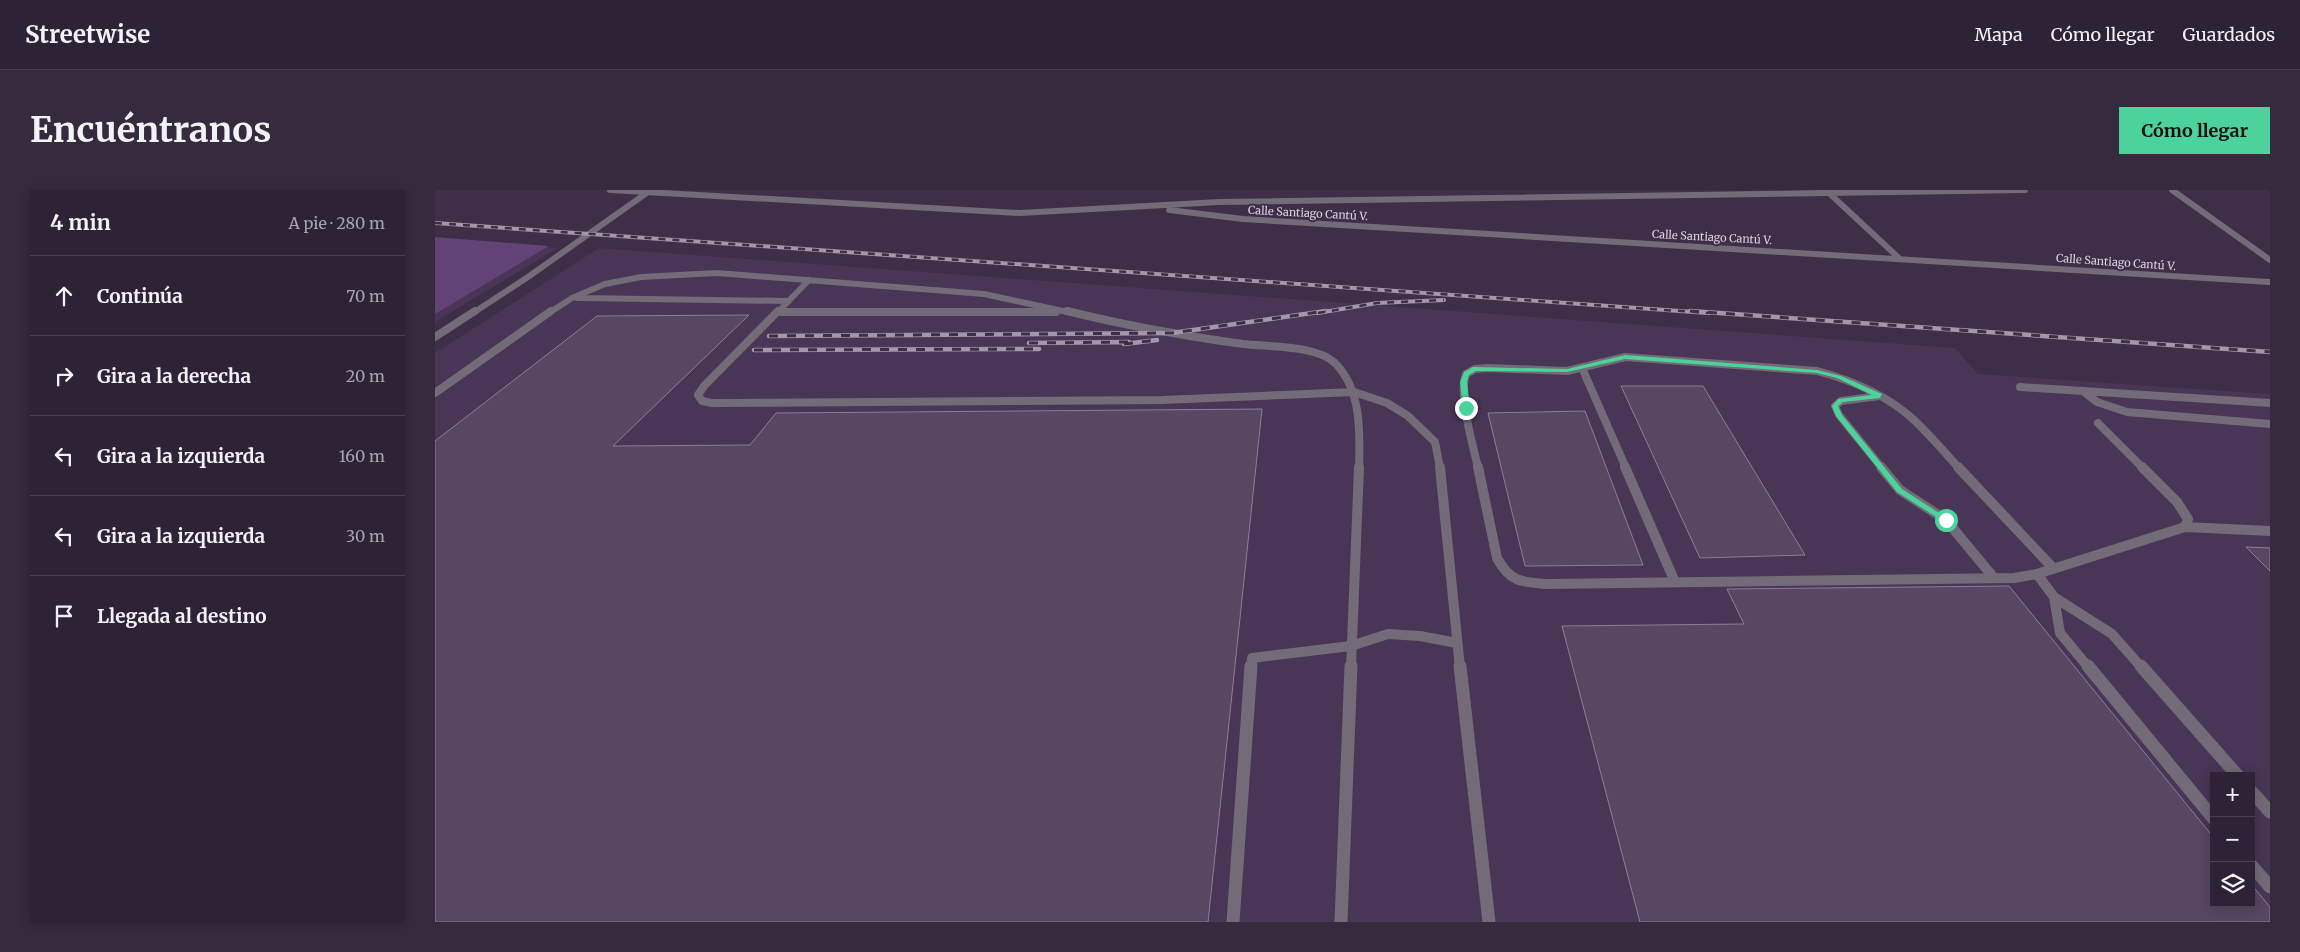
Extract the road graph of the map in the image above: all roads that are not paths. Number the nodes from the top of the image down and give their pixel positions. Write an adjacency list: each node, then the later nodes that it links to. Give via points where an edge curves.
1 (609, 190): 5 (street)
2 (1821, 190): 6 (street)
3 (2025, 190): 6 (street)
4 (2172, 190): 9 (street)
5 (648, 191): 7 (street, via 1020,213); 16 (street, via 529,277)
6 (1829, 194): 7 (street, via 1229,202); 8 (street)
7 (1153, 207): 8 (street, Calle Santiago Cantú V., via 1243,219)
8 (1900, 259): 11 (street, Calle Santiago Cantú V.)
9 (2270, 260)
10 (809, 280): 12 (street, via 717,273 677,274 605,284); 13 (street); 15 (street, via 984,294 1023,299)
11 (2270, 282)
12 (573, 298): 13 (street); 21 (street)
13 (789, 301): 14 (street)
14 (778, 312): 15 (street); 20 (street, via 705,386 698,395 702,401 1162,400)
15 (1070, 312): 20 (street, via 1187,336 1309,351 1333,360 1346,375)
16 (435, 337)
17 (1582, 368): 22 (street, via 1625,357 1817,372 1839,377); 31 (street); 31 (street, via 1550,371 1488,368 1466,374 1463,382 1466,408 1497,558 1504,574 1518,581 1546,584)
18 (2020, 387): 19 (street)
19 (2083, 391): 23 (street); 25 (street, via 2104,405 2127,412)
20 (1354, 392): 33 (street, via 1409,416 1435,442); 34 (street, via 1359,462)
21 (435, 393)
22 (1880, 396): 28 (street, via 1913,419); 30 (street, via 1841,400 1835,406 1900,490 1946,520)
23 (2270, 403)
24 (2098, 423): 26 (street, via 2177,502 2188,519)
25 (2270, 424)
26 (2185, 527): 27 (street); 28 (street)
27 (2270, 531)
28 (2053, 568): 29 (street)
29 (2037, 574): 30 (street); 32 (street)
30 (1993, 578): 31 (street)
31 (1675, 582)
32 (2054, 597): 35 (street, via 2112,634); 38 (street, via 2060,633)
33 (1457, 643): 34 (street, via 1388,634); 43 (street)
34 (1351, 646): 41 (street, via 1252,658); 42 (street)
35 (2234, 772)
36 (2255, 795): 37 (street)
37 (2270, 812)
38 (2212, 817)
39 (2255, 870): 40 (street)
40 (2270, 887)
41 (1233, 922)
42 (1341, 922)
43 (1489, 922)

